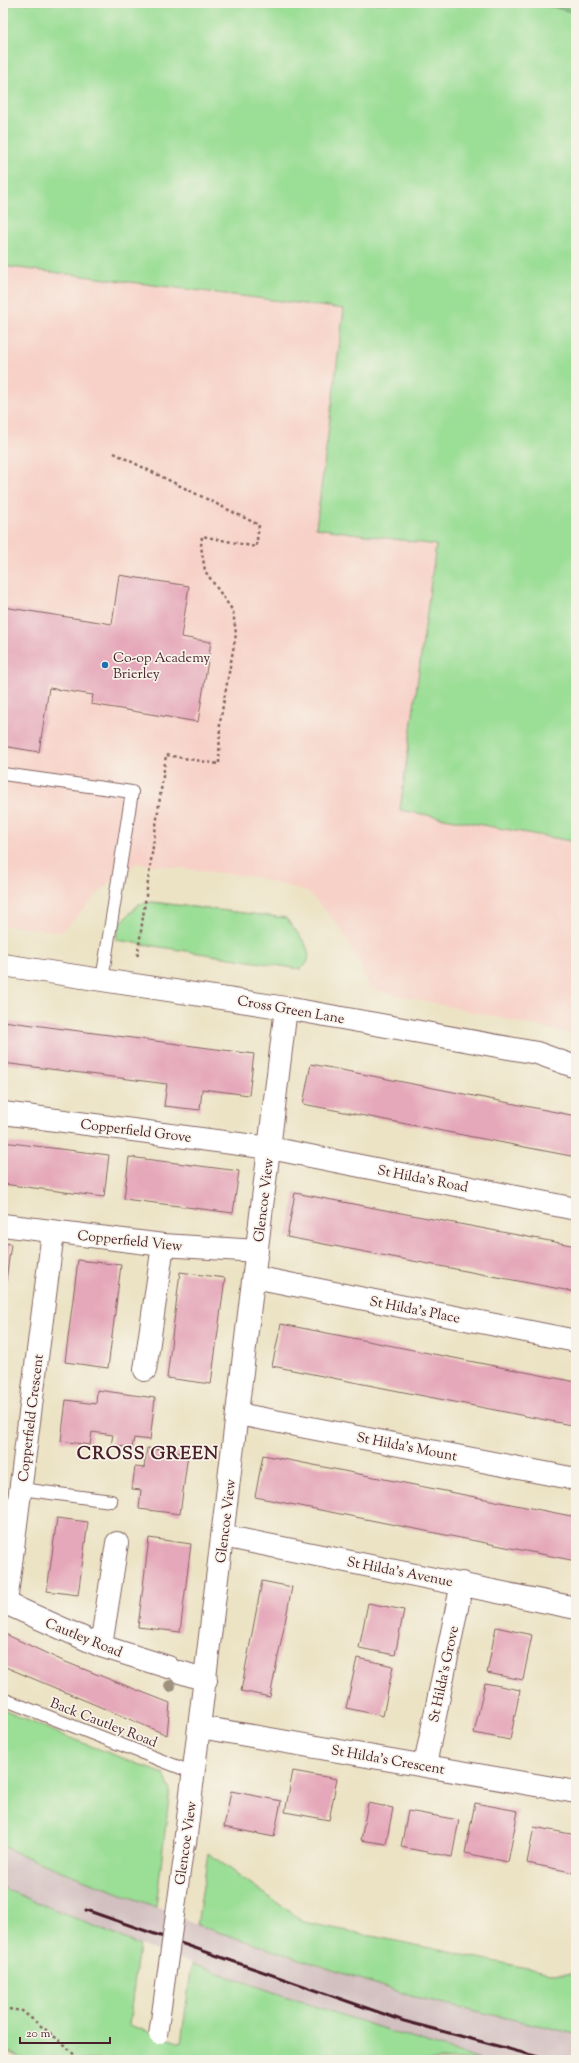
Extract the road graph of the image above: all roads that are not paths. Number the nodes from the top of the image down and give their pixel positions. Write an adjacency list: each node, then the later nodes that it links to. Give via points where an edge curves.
1 (3, 774): 3 (lane, via 132,792)
2 (3, 964): 3 (street, Cross Green Lane)
3 (102, 980): 4 (street, Cross Green Lane)
4 (286, 1008): 5 (street, Cross Green Lane, via 537,1053); 7 (street, Glencoe View)
5 (576, 1067)
6 (3, 1113): 7 (street, Copperfield Grove)
7 (270, 1148): 8 (street, St Hilda's Road); 12 (street, Glencoe View)
8 (576, 1209)
9 (3, 1225): 10 (street, Copperfield View)
10 (53, 1232): 11 (street, Copperfield View); 18 (street, Copperfield Crescent)
11 (163, 1245): 12 (street, Copperfield View); 15 (street)
12 (257, 1251): 13 (street, Glencoe View)
13 (254, 1278): 14 (street, St Hilda's Place); 16 (street, Glencoe View)
14 (576, 1341)
15 (144, 1370)
16 (238, 1414): 17 (street, St Hilda's Mount); 20 (street, Glencoe View)
17 (576, 1478)
18 (21, 1489): 19 (lane); 23 (street, Copperfield Crescent)
19 (111, 1501)
20 (223, 1536): 22 (street, St Hilda's Avenue); 26 (street, Glencoe View)
21 (117, 1543): 25 (street)
22 (462, 1584): 24 (street, St Hilda's Avenue); 29 (street, St Hilda's Grove)
23 (5, 1602): 25 (street, Cautley Road)
24 (576, 1608)
25 (100, 1646): 26 (street, Cautley Road)
26 (206, 1680): 28 (street, Glencoe View)
27 (3, 1699): 30 (lane, Back Cautley Road)
28 (200, 1727): 29 (street, St Hilda's Crescent); 30 (street, Glencoe View)
29 (425, 1765): 31 (street, St Hilda's Crescent)
30 (194, 1773): 32 (street, Glencoe View)
31 (576, 1792)
32 (186, 1843): 33 (street, Glencoe View, bridge)
33 (158, 2035)

